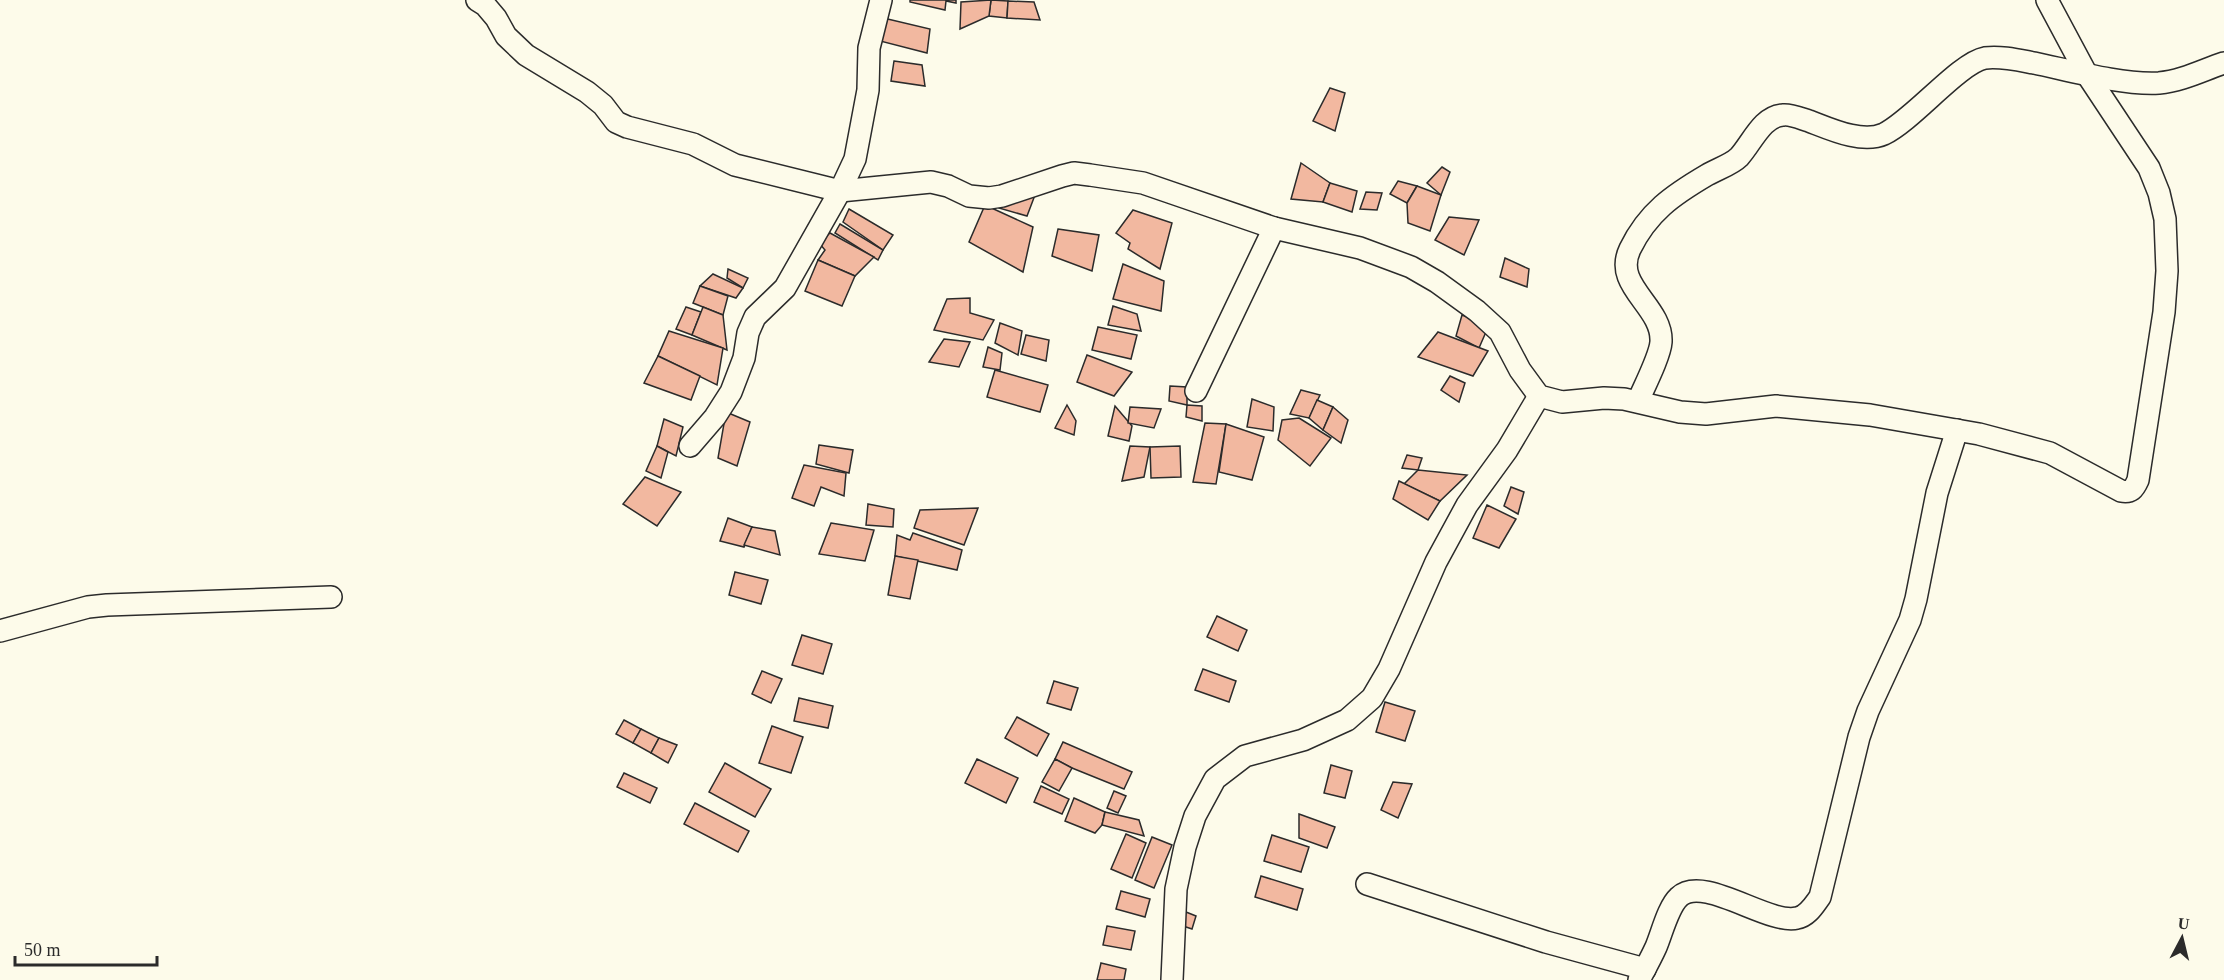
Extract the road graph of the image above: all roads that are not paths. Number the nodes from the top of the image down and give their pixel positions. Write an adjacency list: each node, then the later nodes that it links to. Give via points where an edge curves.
1 (477, 0): 6 (street, via 496,18 513,45 587,92 616,122 693,144 735,165)
2 (880, 0): 6 (street, via 869,48 862,126 855,159)
3 (2047, 0): 5 (street)
4 (2224, 63): 5 (street, via 2159,83)
5 (2086, 73): 10 (street, via 2006,58 1983,58 1882,135 1863,137 1785,114 1773,117 1737,159 1682,189 1655,211 1631,248 1625,262 1627,277 1658,323 1661,343); 11 (street, via 2150,168 2165,219 2167,271 2163,312 2138,480 2134,489 2121,491 2050,453)
6 (840, 192): 7 (street, via 932,182 969,196 989,198 1074,173 1143,183); 12 (street, via 785,288 755,317 730,392)
7 (1274, 228): 8 (street); 9 (street, via 1360,248 1411,267 1437,282 1500,332)
8 (1196, 390)
9 (1539, 396): 10 (street, via 1562,402 1604,398); 17 (street, via 1507,450 1467,505 1372,699 1347,720 1303,740 1245,756 1215,779 1195,816 1176,889)
10 (1638, 402): 11 (street, via 1706,414 1776,406 1800,408)
11 (1957, 430): 16 (street, via 1937,493 1910,620 1859,737 1820,897 1809,912 1797,918 1782,918 1693,890 1674,904)
12 (690, 446)
13 (331, 597): 14 (street, via 107,605)
14 (0, 631)
15 (1367, 884): 16 (street)
16 (1642, 974)
17 (1172, 980)

